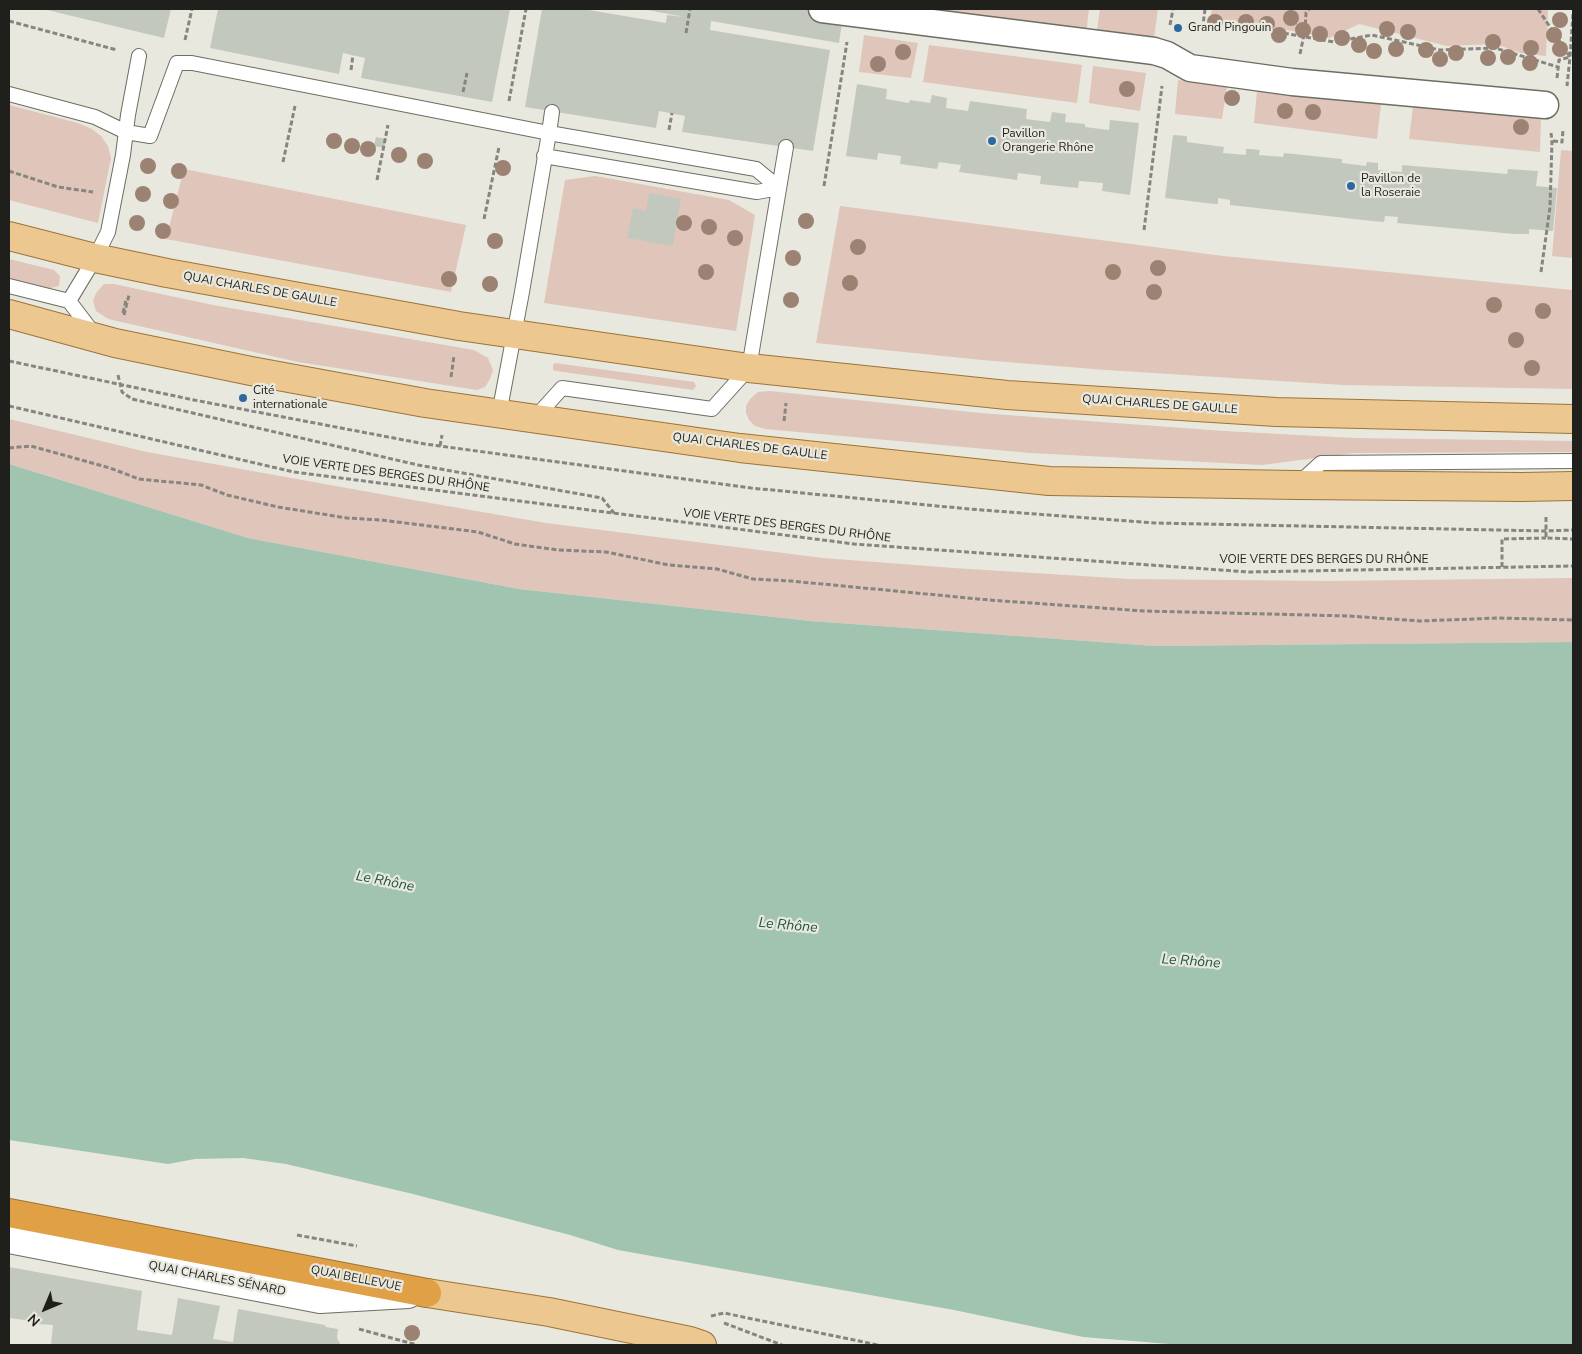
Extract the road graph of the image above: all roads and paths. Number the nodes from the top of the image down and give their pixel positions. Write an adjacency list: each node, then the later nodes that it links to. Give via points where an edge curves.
1 (192, 9): 18 (path)
2 (526, 9): 24 (path)
3 (690, 9): 12 (path)
4 (822, 9): 9 (street)
5 (1172, 9): 15 (path)
6 (1205, 9): 13 (path, via 1203,25 1255,28)
7 (1309, 9): 13 (path)
8 (1538, 9): 17 (path)
9 (851, 13): 15 (street); 32 (path)
10 (1573, 14): 17 (path)
11 (9, 21): 16 (path)
12 (686, 33)
13 (1303, 36): 14 (path); 17 (path, via 1334,42 1372,35 1440,50 1495,48 1558,69 1559,60)
14 (1301, 46)
15 (1167, 55): 22 (street, via 1190,68 1292,82); 36 (path)
16 (139, 56): 25 (lane)
17 (1570, 56)
18 (177, 63): 19 (lane); 25 (lane, via 150,136)
19 (298, 85): 21 (lane); 29 (path)
20 (9, 94): 25 (lane, via 95,117)
21 (392, 102): 24 (lane); 31 (path)
22 (1545, 106): 39 (path, via 1552,141 1550,207)
23 (552, 112): 26 (lane)
24 (504, 124): 26 (lane); 35 (path)
25 (126, 132): 34 (lane)
26 (549, 133): 28 (lane); 33 (lane, via 756,169)
27 (786, 147): 33 (lane)
28 (544, 156): 33 (lane, via 757,192); 45 (lane)
29 (283, 162)
30 (9, 171): 34 (path, via 58,187)
31 (377, 180)
32 (824, 186)
33 (779, 188): 48 (lane)
34 (115, 196): 38 (lane, via 108,232)
35 (484, 219)
36 (1144, 230)
37 (9, 236): 38 (main road, QUAI CHARLES DE GAULLE)
38 (95, 258): 42 (lane); 45 (main road, QUAI CHARLES DE GAULLE, via 458,326)
39 (1541, 272)
40 (9, 286): 42 (lane)
41 (129, 288): 44 (path)
42 (69, 301): 46 (lane)
43 (9, 314): 46 (main road, QUAI CHARLES DE GAULLE)
44 (120, 324)
45 (514, 333): 48 (main road, QUAI CHARLES DE GAULLE); 53 (lane)
46 (98, 339): 53 (main road, QUAI CHARLES DE GAULLE, via 280,376)
47 (455, 349): 49 (path)
48 (749, 368): 54 (lane, via 712,409 562,388); 55 (main road, QUAI CHARLES DE GAULLE, via 1007,395 1276,412)
49 (449, 385)
50 (132, 399): 62 (path, via 418,465 602,498)
51 (786, 402): 56 (path)
52 (9, 406): 62 (path, VOIE VERTE DES BERGES DU RHÔNE, via 294,472)
53 (499, 414): 54 (main road, QUAI CHARLES DE GAULLE)
54 (534, 419): 59 (main road, QUAI CHARLES DE GAULLE, via 740,448 1049,480)
55 (1573, 419)
56 (784, 422)
57 (9, 448): 67 (path, via 31,446 139,479 201,485 278,507 478,532 515,544 606,552 669,565 717,569 753,579 1144,611 1420,621)
58 (1573, 461): 59 (lane, via 1321,463)
59 (1296, 485): 60 (main road, QUAI CHARLES DE GAULLE)
60 (1573, 486)
61 (1546, 510): 63 (path)
62 (614, 513): 66 (path, VOIE VERTE DES BERGES DU RHÔNE, via 854,544 1249,572)
63 (1546, 538): 64 (path); 66 (path, via 1502,539)
64 (1573, 539)
65 (1573, 566): 66 (path, VOIE VERTE DES BERGES DU RHÔNE)
66 (1502, 568)
67 (1573, 620)
68 (9, 1213): 70 (highway, QUAI BELLEVUE)
69 (9, 1239): 70 (main road, QUAI CHARLES SÉNARD, via 320,1299)
70 (427, 1293): 74 (main road, QUAI BELLEVUE, via 549,1312)
71 (707, 1317): 75 (path)
72 (376, 1334): 73 (path)
73 (416, 1345)
74 (702, 1345)
75 (782, 1345)

